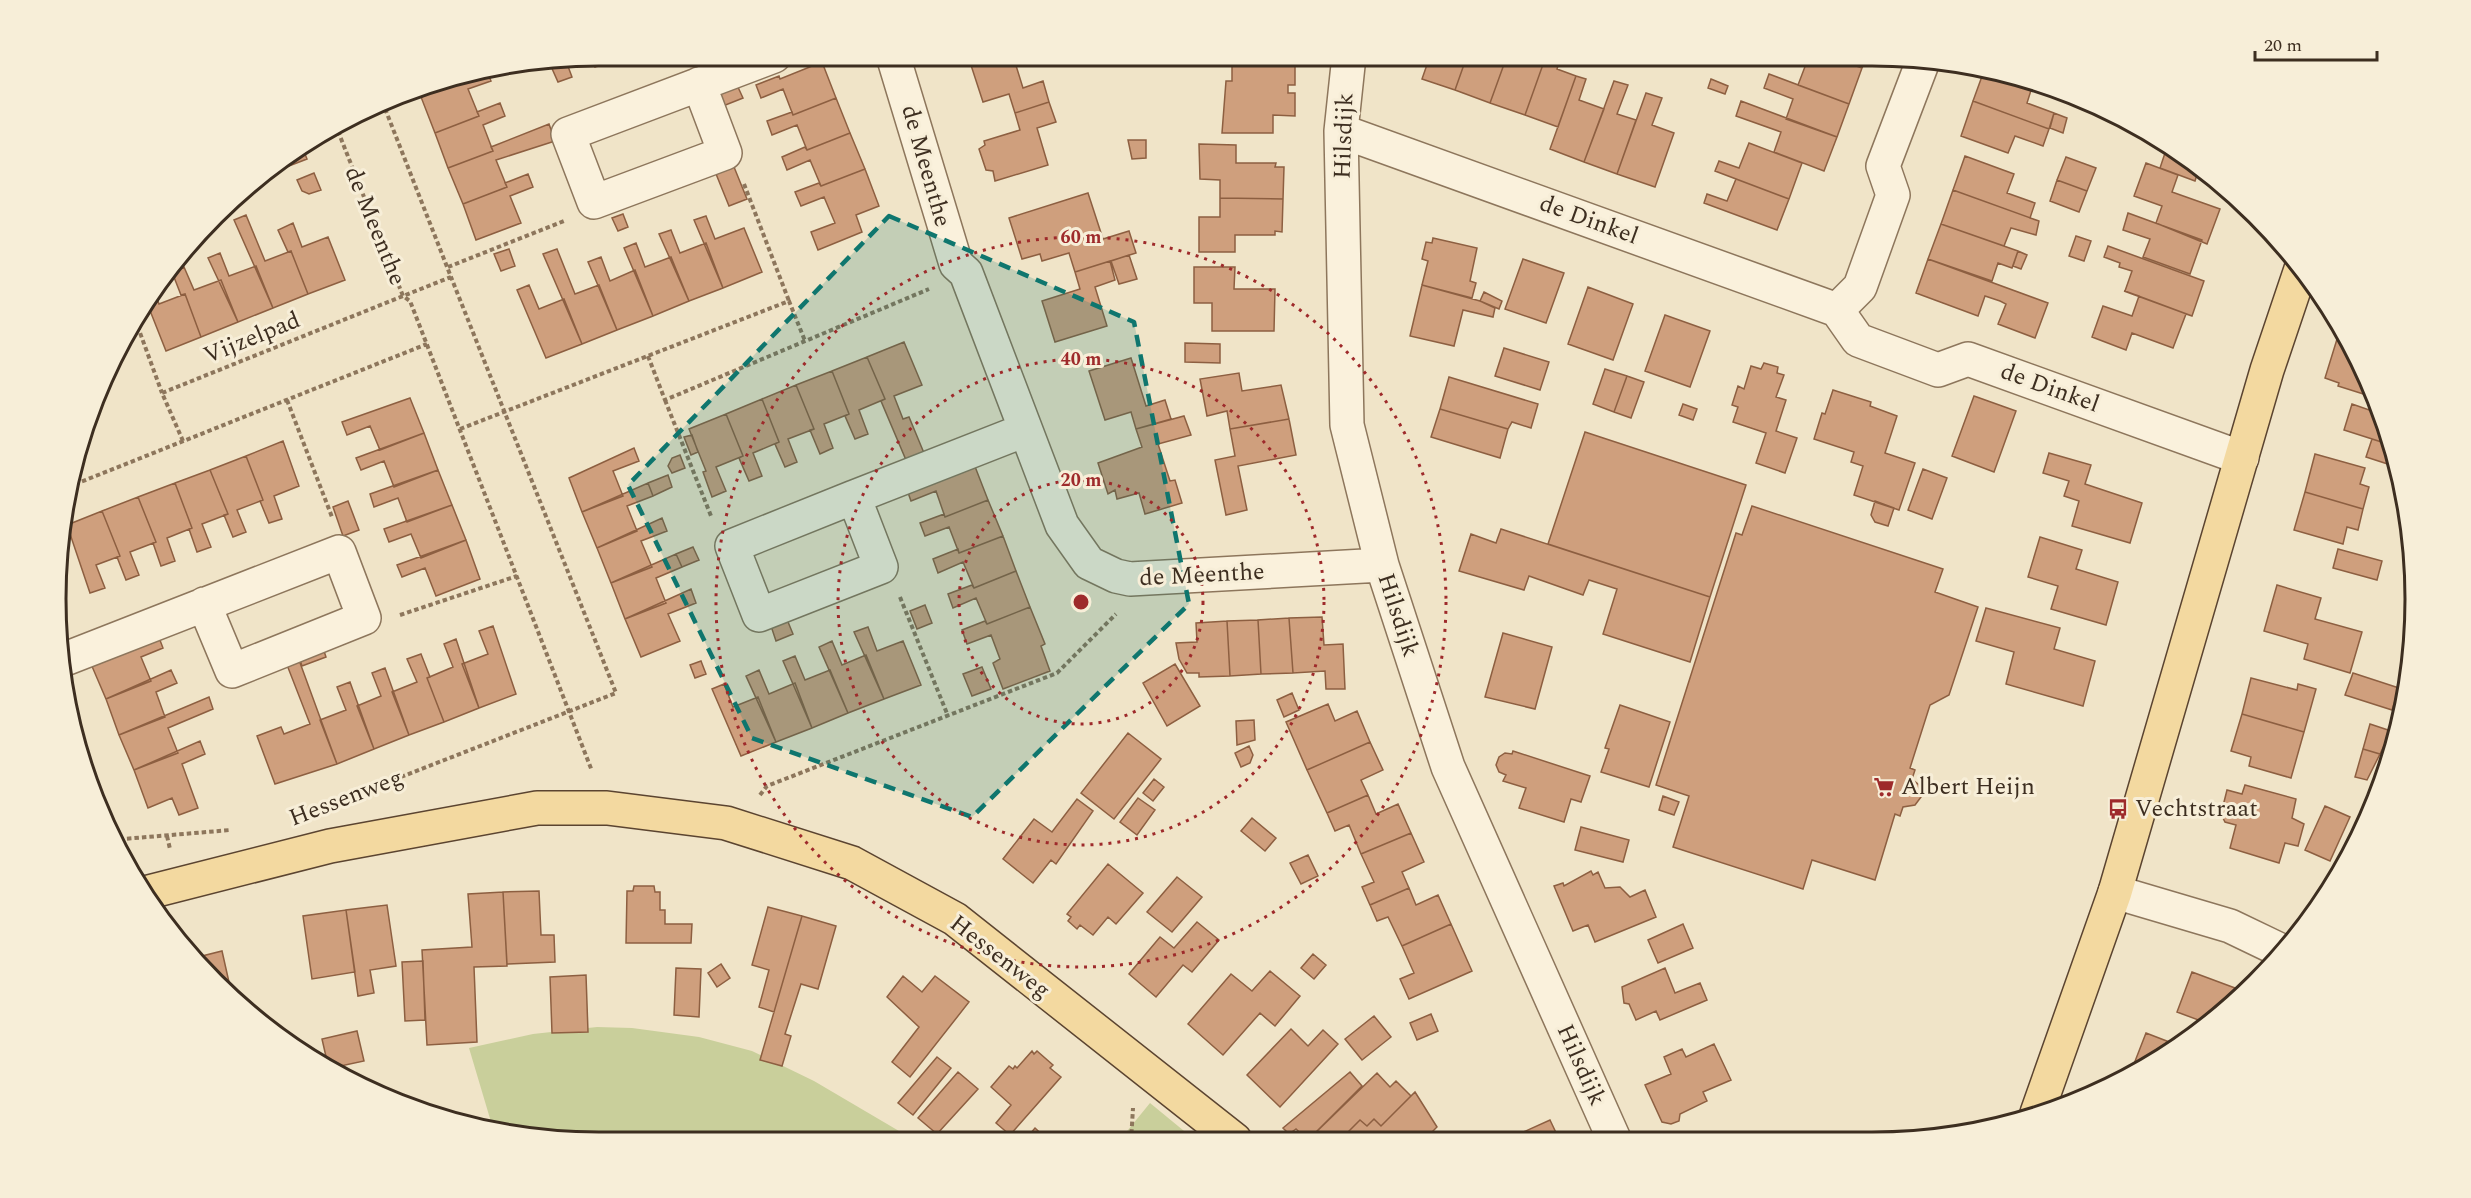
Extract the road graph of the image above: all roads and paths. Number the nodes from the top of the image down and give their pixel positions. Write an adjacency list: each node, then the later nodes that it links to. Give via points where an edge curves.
1 (747, 66): 5 (street)
2 (896, 66): 12 (street, de Meenthe, via 944,216 944,230 956,264)
3 (1348, 66): 7 (street, Hilsdijk)
4 (1920, 68): 17 (street, via 1883,166 1893,195 1860,287)
5 (699, 84): 9 (street); 10 (street, via 568,134)
6 (386, 111): 11 (path)
7 (1341, 131): 17 (street, de Dinkel); 34 (street, Hilsdijk, via 1347,425)
8 (339, 133): 15 (path, de Meenthe)
9 (725, 153): 10 (street); 16 (path, via 735,160)
10 (594, 202): 11 (path, via 583,213)
11 (447, 267): 13 (path)
12 (966, 273): 19 (path); 27 (street, de Meenthe)
13 (452, 277): 15 (path, de Meenthe); 25 (path, Hessenweg)
14 (2298, 279): 29 (main road)
15 (403, 296): 20 (path, via 411,301); 22 (path, Vijzelpad)
16 (789, 301): 19 (path); 21 (path)
17 (1837, 310): 29 (street, de Dinkel, via 1858,340 1938,370 1968,359)
18 (139, 329): 22 (path)
19 (806, 341): 24 (path)
20 (427, 344): 23 (path); 26 (path)
21 (648, 356): 24 (path); 25 (path)
22 (162, 393): 28 (path)
23 (287, 400): 28 (path); 33 (path, via 339,537)
24 (665, 400): 32 (path, via 720,539)
25 (504, 412): 26 (path); 41 (path, Hessenweg, via 616,693)
26 (460, 429): 36 (path)
27 (1025, 430): 31 (street); 37 (street, de Meenthe, via 1062,525 1075,546 1089,563)
28 (183, 441): 30 (path)
29 (2242, 458): 49 (main road)
30 (79, 483)
31 (854, 497): 32 (street); 35 (street)
32 (732, 546): 35 (street, via 759,615)
33 (339, 552): 38 (street); 39 (street)
34 (1382, 565): 37 (street, de Meenthe); 53 (street, Hilsdijk, via 1448,767)
35 (881, 567): 42 (path, via 891,572)
36 (517, 576): 39 (path, via 380,621); 41 (path)
37 (1130, 579): 42 (path, via 1125,605 1057,673)
38 (204, 604): 39 (street, via 232,670); 40 (street)
39 (364, 618)
40 (70, 657)
41 (569, 711): 43 (path); 44 (path, Hessenweg)
42 (948, 716): 45 (path, via 767,786)
43 (607, 808): 45 (main road, Hessenweg); 48 (main road, Hessenweg, via 537,808 330,846)
44 (318, 809)
45 (734, 825): 52 (main road, Hessenweg, via 852,862 955,919)
46 (231, 830): 47 (path)
47 (123, 839)
48 (153, 891)
49 (2115, 892): 50 (street, via 2230,926); 51 (main road)
50 (2275, 948)
51 (2040, 1105)
52 (1225, 1132)
53 (1611, 1132)

